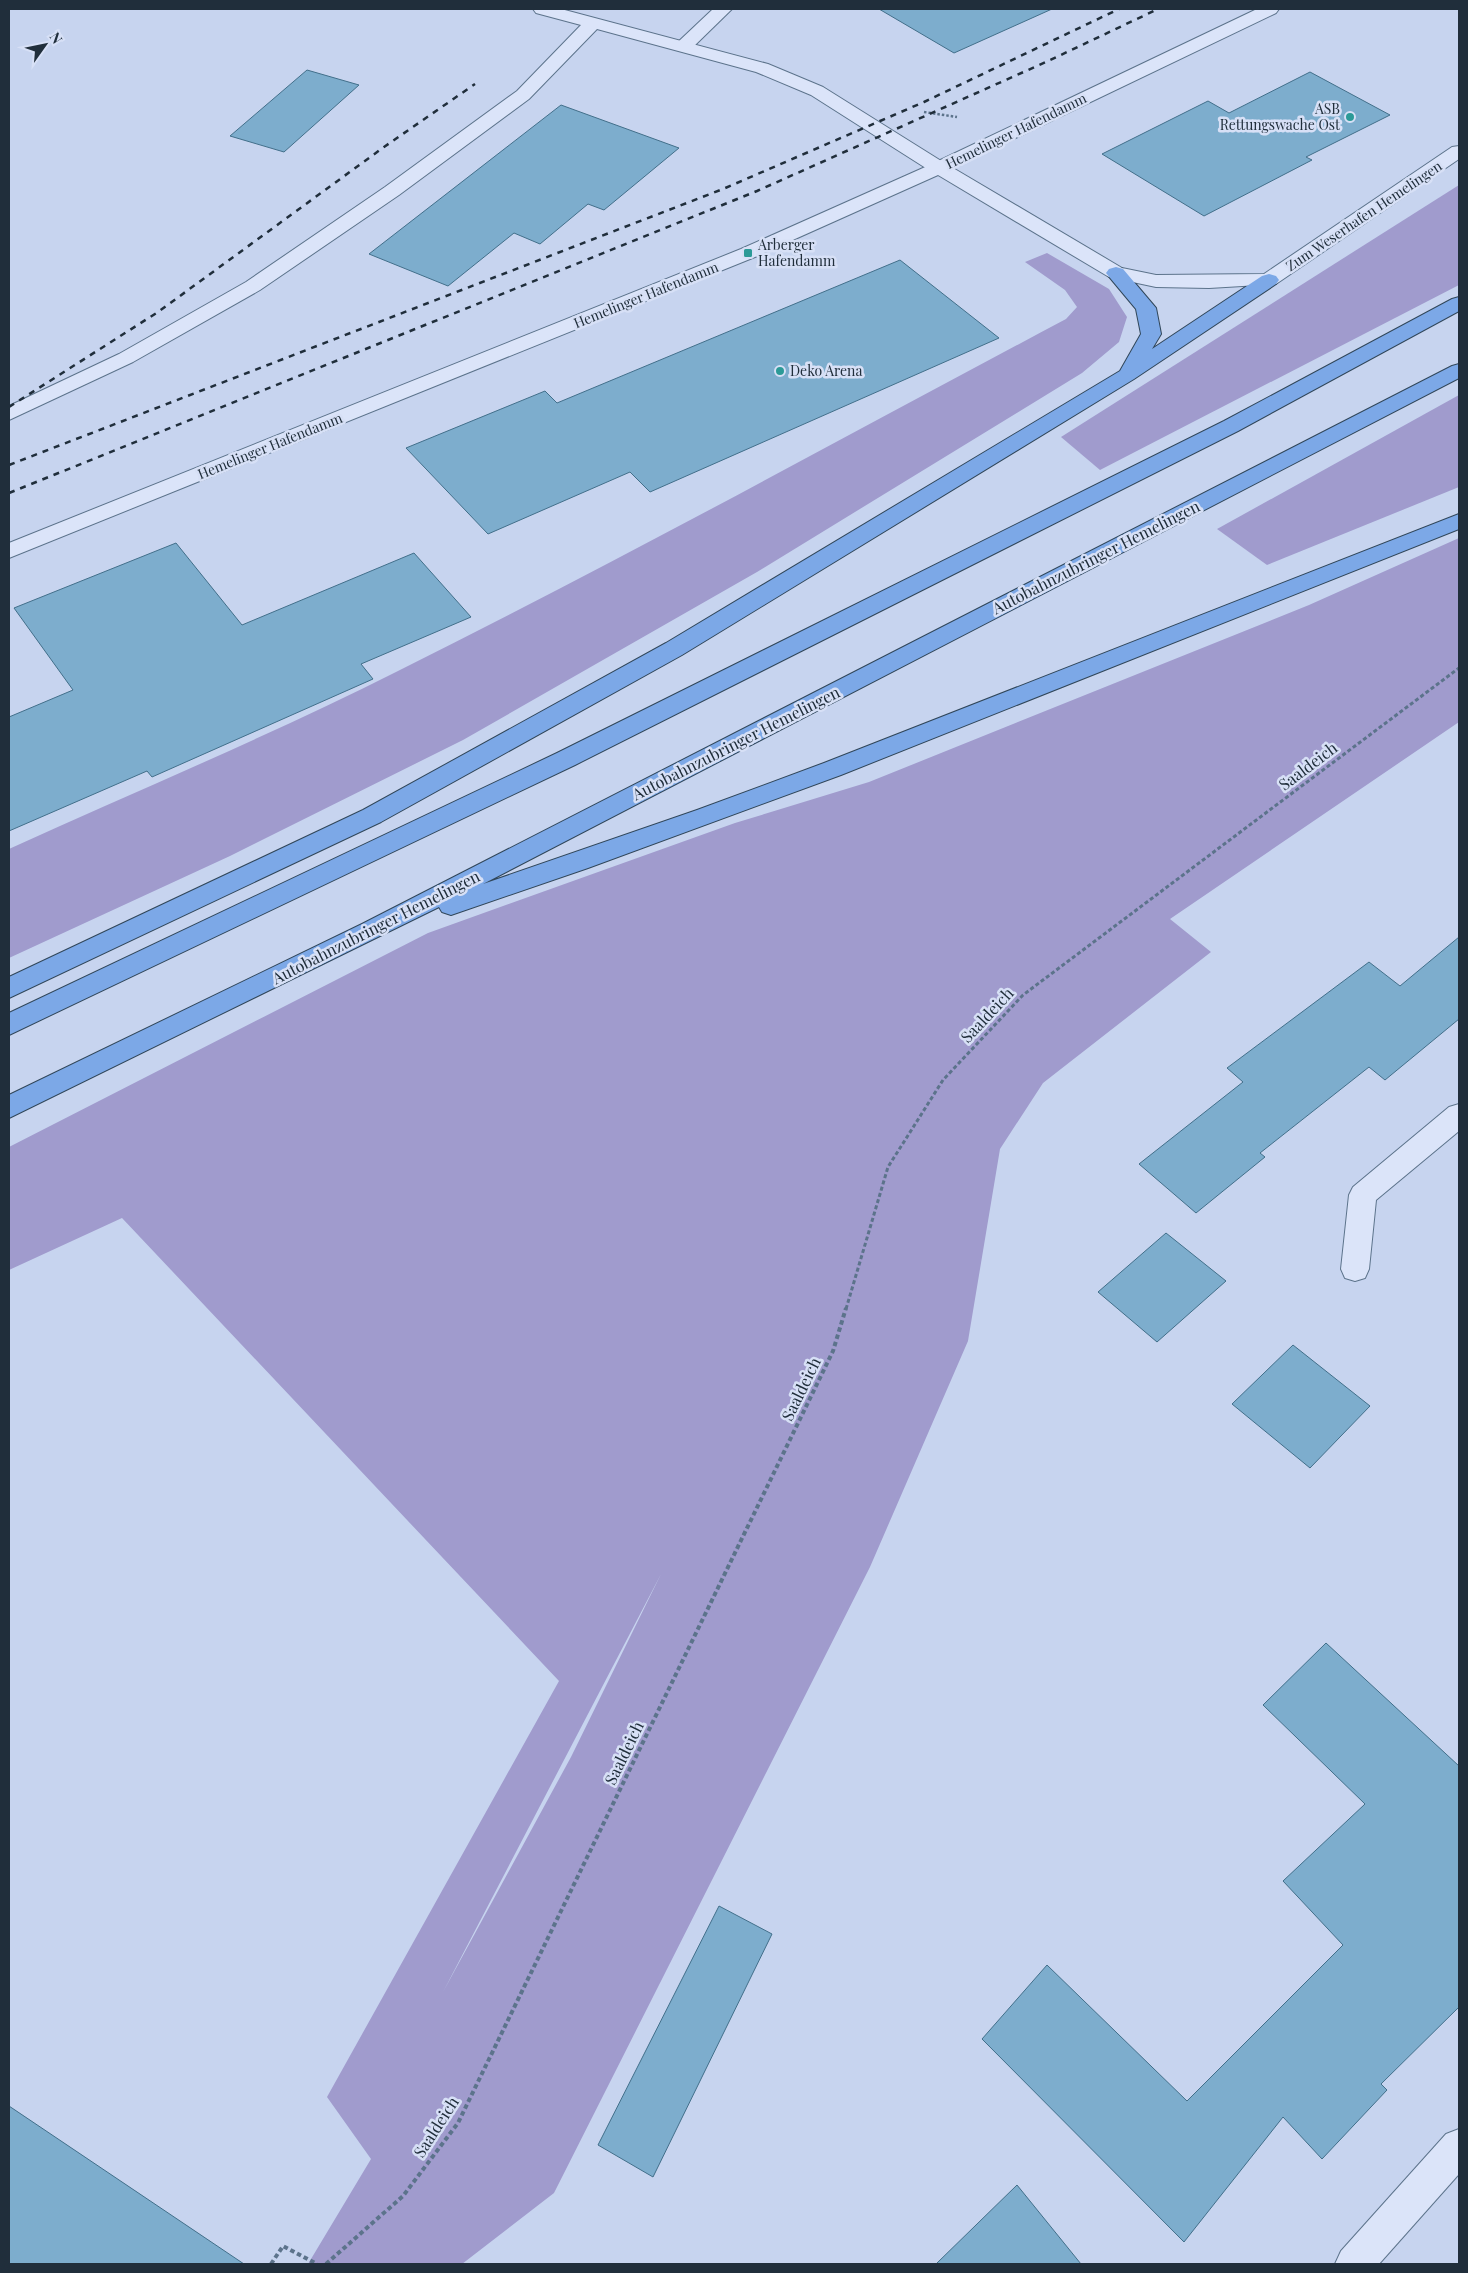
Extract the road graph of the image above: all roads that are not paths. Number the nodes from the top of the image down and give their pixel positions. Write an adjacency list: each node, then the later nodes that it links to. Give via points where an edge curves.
1 (542, 9): 4 (street)
2 (722, 9): 5 (street)
3 (1270, 9): 7 (street, Hemelinger Hafendamm)
4 (593, 23): 5 (street); 13 (street, via 523,95 253,286 126,358)
5 (684, 46): 7 (street, via 762,68 816,91)
6 (1459, 152): 9 (street, Zum Weserhafen Hemelingen)
7 (940, 168): 8 (street); 15 (street, Hemelinger Hafendamm, via 593,317)
8 (1116, 273): 9 (street, via 1156,281); 12 (highway, via 1146,308 1151,334)
9 (1269, 280): 12 (highway)
10 (1459, 303): 18 (highway, via 1230,426 575,755)
11 (1459, 370): 16 (highway, Autobahnzubringer Hemelingen)
12 (1127, 375): 17 (highway, via 674,649 407,797)
13 (9, 414)
14 (1459, 521): 16 (highway, via 846,765 592,859)
15 (9, 551)
16 (371, 931): 19 (highway, Autobahnzubringer Hemelingen)
17 (9, 988)
18 (9, 1025)
19 (9, 1107)
20 (1459, 1115): 21 (street, via 1363,1195)
21 (1355, 1269)
22 (1459, 2147): 23 (street)
23 (1354, 2264)

